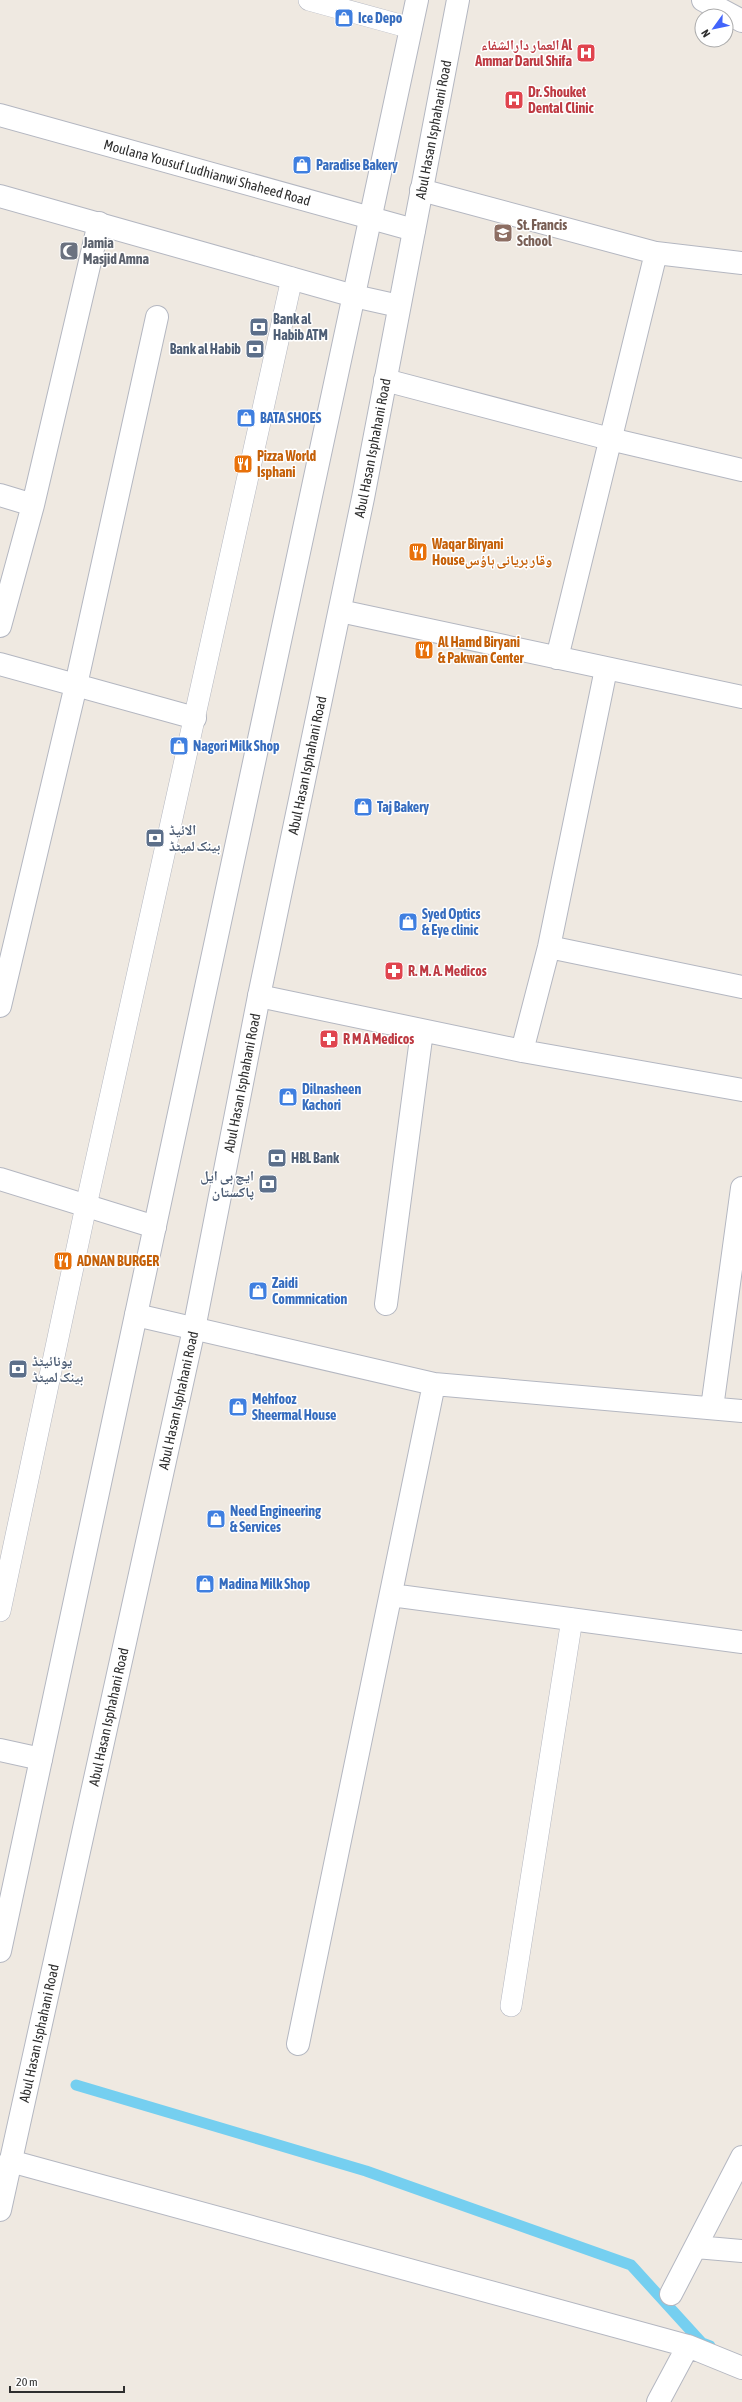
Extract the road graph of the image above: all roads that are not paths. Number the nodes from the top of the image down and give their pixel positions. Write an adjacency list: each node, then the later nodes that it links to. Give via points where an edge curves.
1 (309, 0): 6 (lane)
2 (417, 0): 6 (street)
3 (458, 0): 8 (street, Abul Hasan Isphahani Road)
4 (703, 0): 5 (street)
5 (742, 21)
6 (411, 28): 10 (street)
7 (0, 114): 10 (street, Moulana Yousuf Ludhianwi Shaheed Road)
8 (421, 190): 12 (street, Abul Hasan Isphahani Road); 13 (street)
9 (0, 196): 11 (street)
10 (371, 217): 12 (street, Moulana Yousuf Ludhianwi Shaheed Road); 16 (street)
11 (99, 223): 15 (street); 23 (street)
12 (414, 230): 17 (street, Abul Hasan Isphahani Road)
13 (656, 253): 14 (street); 20 (street)
14 (742, 263)
15 (292, 278): 16 (street); 31 (lane)
16 (354, 296): 17 (street); 42 (street)
17 (399, 306): 19 (street, Abul Hasan Isphahani Road)
18 (157, 317): 29 (street)
19 (385, 380): 20 (street); 24 (street, Abul Hasan Isphahani Road)
20 (610, 439): 21 (street); 26 (street)
21 (742, 470)
22 (0, 495): 23 (street)
23 (33, 505): 25 (street)
24 (340, 610): 26 (street); 34 (street, Abul Hasan Isphahani Road)
25 (0, 626)
26 (557, 658): 28 (street)
27 (0, 664): 29 (street)
28 (606, 669): 30 (street); 32 (street)
29 (76, 686): 31 (street); 35 (street)
30 (742, 697)
31 (195, 718): 41 (lane)
32 (549, 947): 33 (street); 37 (street)
33 (742, 987)
34 (259, 996): 36 (street); 45 (street, Abul Hasan Isphahani Road)
35 (0, 1006)
36 (422, 1031): 37 (street); 43 (street)
37 (522, 1051): 38 (street)
38 (742, 1090)
39 (0, 1179): 41 (street)
40 (742, 1188): 47 (street)
41 (86, 1206): 42 (street); 50 (lane)
42 (155, 1227): 44 (street)
43 (386, 1304)
44 (136, 1315): 45 (street); 54 (street)
45 (194, 1329): 46 (street); 59 (street, Abul Hasan Isphahani Road)
46 (434, 1384): 47 (street); 49 (street)
47 (712, 1408): 48 (street)
48 (742, 1411)
49 (391, 1595): 51 (street); 57 (street)
50 (0, 1612)
51 (572, 1619): 52 (street); 56 (lane)
52 (742, 1642)
53 (0, 1750): 54 (street)
54 (41, 1759): 55 (street)
55 (0, 1951)
56 (510, 2006)
57 (298, 2044)
58 (742, 2157): 61 (street)
59 (10, 2161): 60 (street, Abul Hasan Isphahani Road); 64 (street)
60 (0, 2210)
61 (696, 2247): 62 (street); 63 (street)
62 (742, 2251)
63 (671, 2294)
64 (688, 2346): 65 (street); 66 (street)
65 (742, 2368)
66 (658, 2402)

